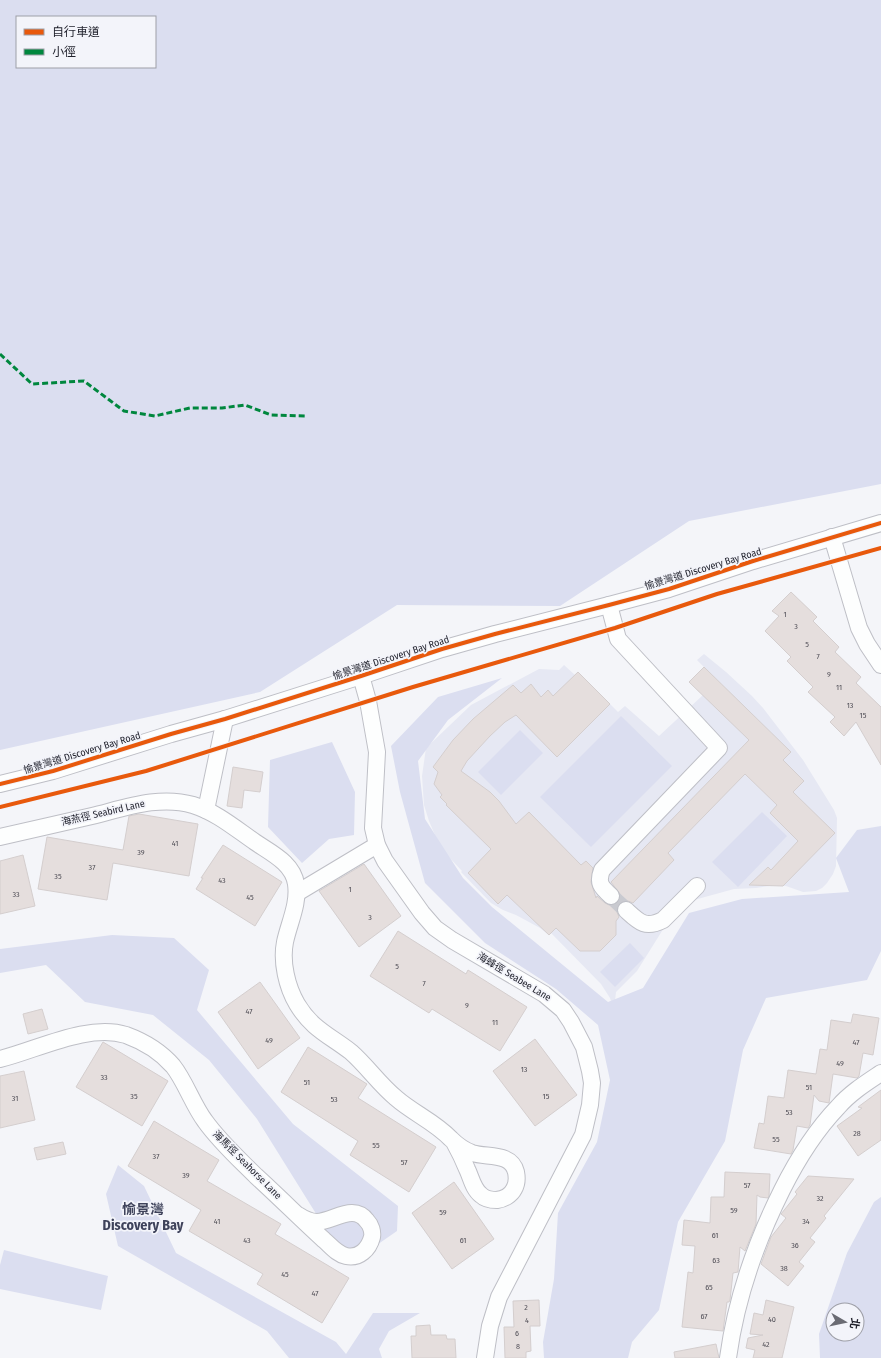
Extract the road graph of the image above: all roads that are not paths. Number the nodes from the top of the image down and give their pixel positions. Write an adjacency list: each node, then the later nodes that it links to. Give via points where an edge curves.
1 (881, 523): 2 (street, 愉景灣道 Discovery Bay Road)
2 (832, 537): 3 (street, 愉景灣道 Discovery Bay Road, via 669,589); 4 (street, via 859,628)
3 (608, 605): 5 (street, 愉景灣道 Discovery Bay Road, via 442,649); 13 (street, via 618,639 719,748 602,870 600,883)
4 (881, 664)
5 (361, 676): 6 (street, 愉景灣道 Discovery Bay Road); 10 (street, 海蜂徑 Seabee Lane, via 377,752 374,828)
6 (225, 719): 7 (street, 愉景灣道 Discovery Bay Road, via 53,772); 8 (street)
7 (0, 784)
8 (206, 810): 9 (street, 海燕徑 Seabird Lane, via 179,802 151,802); 12 (street, 海燕徑 Seabird Lane, via 284,862 295,879)
9 (0, 837)
10 (378, 845): 12 (street); 19 (street, 海蜂徑 Seabee Lane, via 390,867 435,928 544,994 562,1010 578,1034 589,1065 592,1095 583,1135 500,1297 490,1326)
11 (697, 886): 14 (street, via 658,923 640,923)
12 (297, 893): 17 (street, 海燕徑 Seabird Lane, via 284,944 286,975 296,1003 315,1027 360,1060 395,1098 439,1128)
13 (611, 896)
14 (626, 910)
15 (0, 1059): 18 (street, 海馬徑 Seahorse Lane, via 83,1035 104,1032 124,1035 143,1042 160,1053 174,1068 193,1103 216,1136)
16 (881, 1073): 20 (street, via 839,1106 812,1138 789,1177 766,1222 749,1266 737,1307)
17 (454, 1142)
18 (298, 1215)
19 (485, 1358)
20 (728, 1358)

